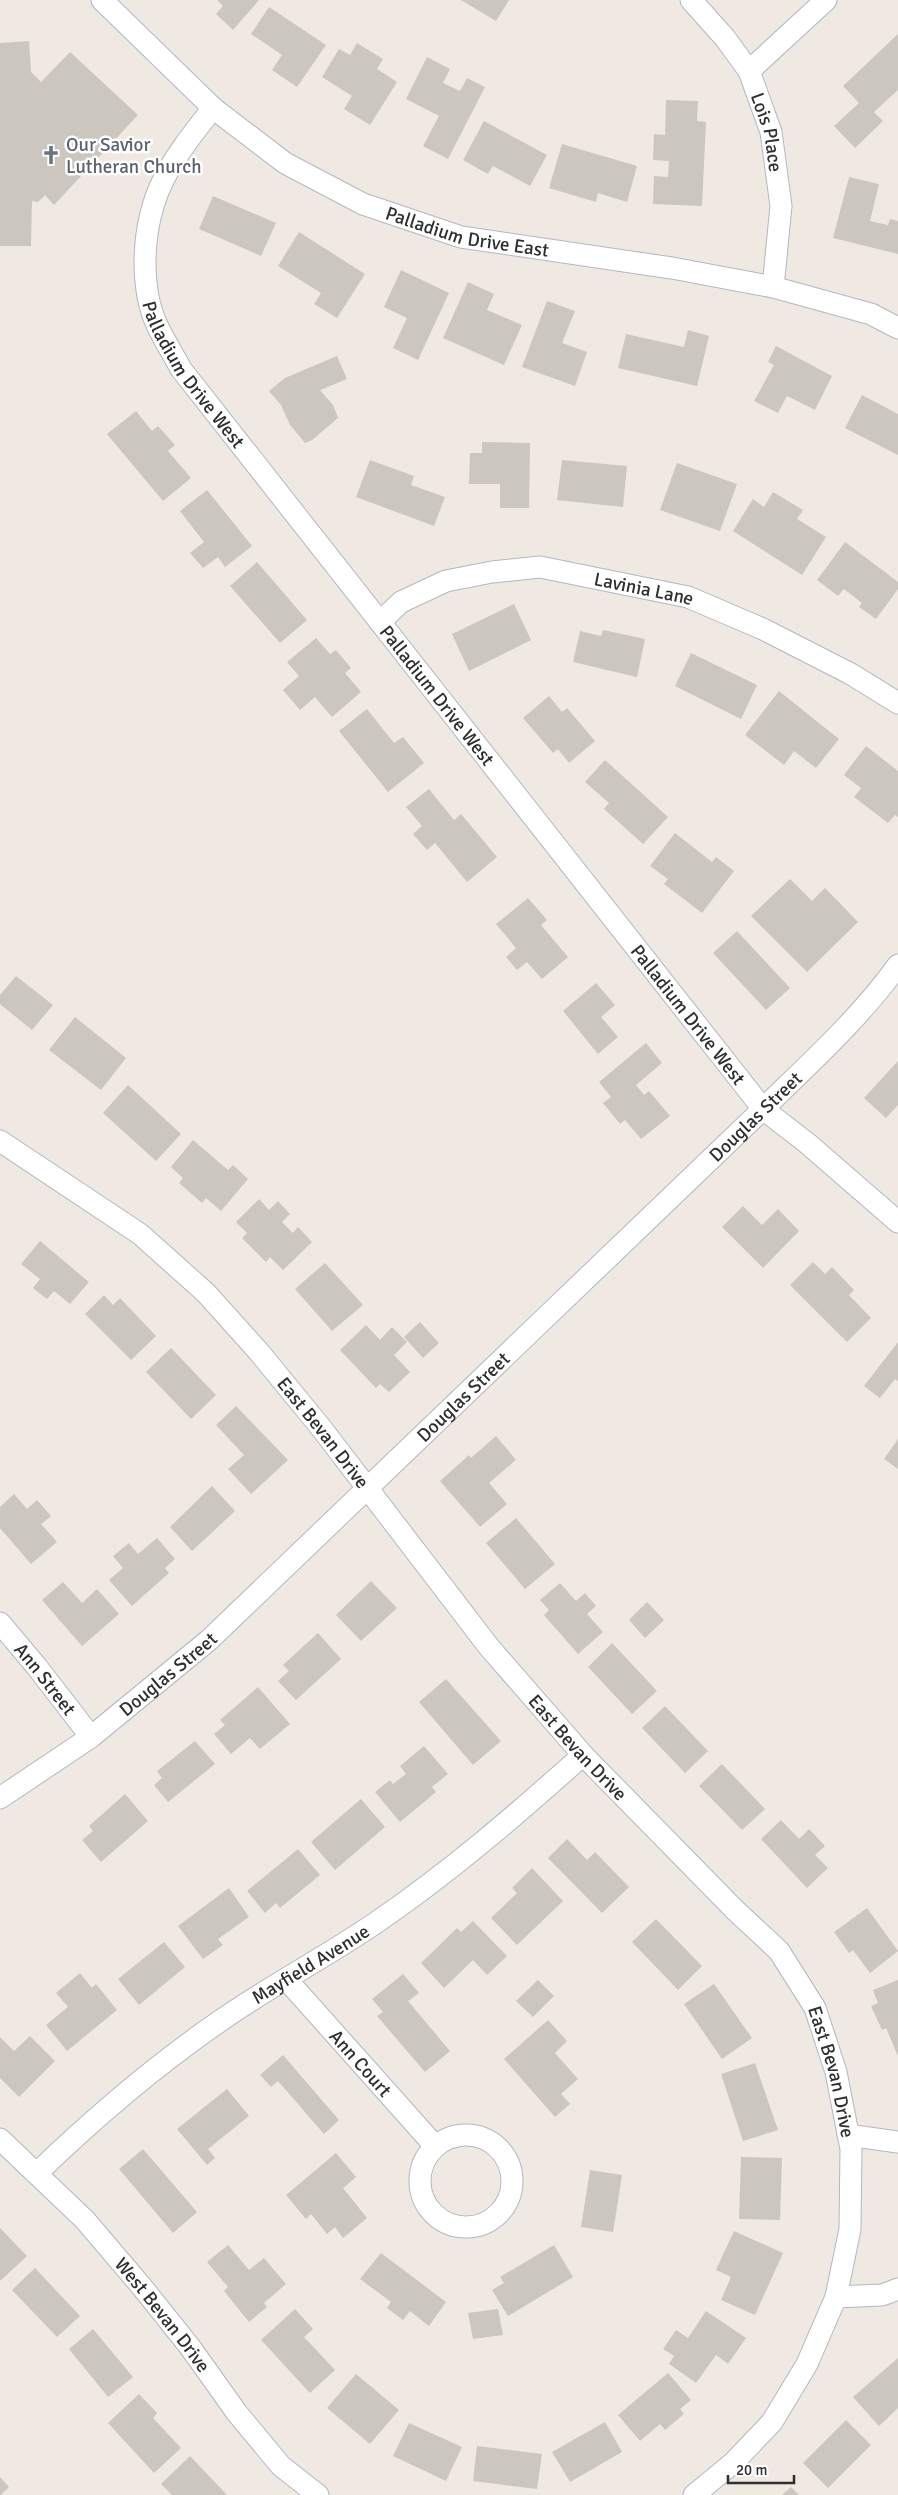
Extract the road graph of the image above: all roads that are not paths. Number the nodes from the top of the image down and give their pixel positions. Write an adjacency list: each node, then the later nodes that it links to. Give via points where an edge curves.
1 (102, 0): 5 (street, Palladium Drive East)
2 (691, 0): 4 (street, Lois Place, via 726,38)
3 (826, 0): 4 (street)
4 (749, 71): 6 (street, Lois Place, via 771,132 781,206)
5 (213, 108): 6 (street, Palladium Drive East, via 285,163 364,204 461,237 672,268); 8 (street, Palladium Drive West, via 177,154 156,192 146,233 145,279 156,323 180,369)
6 (773, 287): 7 (street, Palladium Drive East, via 871,314)
7 (898, 328)
8 (380, 622): 9 (street, Lavinia Lane, via 401,602 446,581 540,567 688,597 763,629 834,665); 11 (street, Palladium Drive West)
9 (898, 703)
10 (898, 964): 11 (street, Douglas Street, via 833,1040)
11 (764, 1109): 13 (street, Palladium Drive West); 14 (street, Douglas Street)
12 (0, 1141): 14 (street, East Bevan Drive, via 140,1234 206,1293 259,1352)
13 (898, 1222)
14 (368, 1487): 16 (street, Douglas Street, via 210,1640); 17 (street, East Bevan Drive, via 439,1584)
15 (0, 1623): 16 (street, Ann Street)
16 (91, 1737): 18 (street, Douglas Street)
17 (583, 1755): 19 (street, Mayfield Avenue, via 504,1827 447,1872 375,1924); 20 (street, East Bevan Drive, via 779,1951 814,2008 836,2072)
18 (0, 1798)
19 (287, 1980): 23 (street, Ann Court); 24 (street, Mayfield Avenue, via 221,2020 158,2068 92,2120)
20 (848, 2134): 22 (street); 26 (street, East Bevan Drive, via 851,2149 850,2229)
21 (0, 2139): 24 (street, West Bevan Drive)
22 (898, 2142)
23 (435, 2146): 23 (street, via 420,2174 420,2190 426,2204 449,2224 464,2227 480,2225 494,2218 504,2207 512,2179 502,2151 477,2136 462,2135)
24 (37, 2173): 27 (street, West Bevan Drive, via 85,2220 136,2279 281,2466)
25 (898, 2289): 26 (street, via 882,2295)
26 (836, 2297): 28 (street, East Bevan Drive, via 807,2364 772,2422 734,2462)
27 (318, 2495)
28 (694, 2495)

